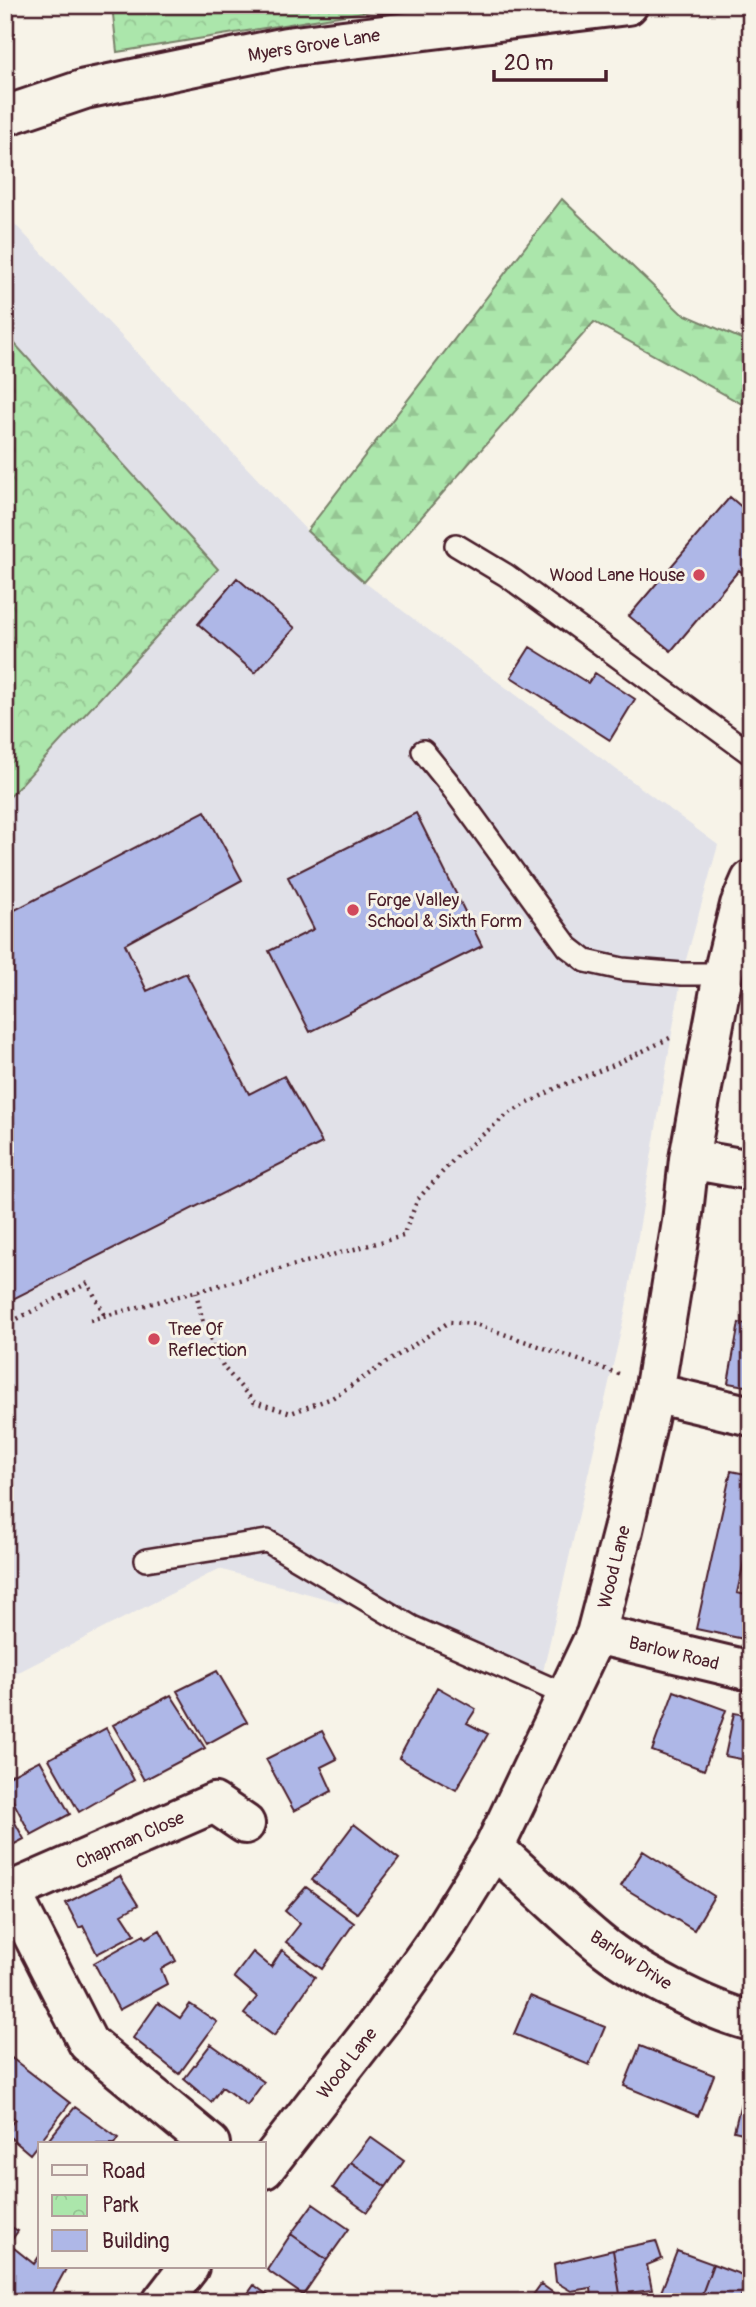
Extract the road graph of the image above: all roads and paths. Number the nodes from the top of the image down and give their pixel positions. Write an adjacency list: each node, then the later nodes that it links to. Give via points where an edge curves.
1 (628, 5): 2 (street, Myers Grove Lane, via 286,47 85,89)
2 (5, 116)
3 (456, 545): 5 (lane, via 506,575)
4 (423, 751): 7 (lane, via 568,947 586,961 622,969)
5 (751, 754)
6 (751, 880): 7 (street, Wood Lane)
7 (723, 974): 8 (street, Wood Lane)
8 (714, 1021): 9 (street, Wood Lane); 11 (path, via 558,1087 508,1114 458,1155 418,1199 402,1236)
9 (689, 1159): 10 (street); 15 (street, Wood Lane)
10 (751, 1170)
11 (196, 1292): 12 (path); 15 (path, via 204,1327 224,1368 254,1402 290,1413 332,1398 449,1322 475,1324 612,1370)
12 (105, 1316): 13 (path); 14 (path, via 88,1283)
13 (90, 1320)
14 (5, 1325)
15 (654, 1393): 16 (street); 18 (street, Wood Lane)
16 (751, 1416)
17 (146, 1560): 20 (lane, via 267,1541 412,1627)
18 (596, 1634): 19 (street, Barlow Road); 20 (street, Wood Lane)
19 (751, 1671)
20 (568, 1696): 22 (street, Wood Lane)
21 (245, 1824): 23 (street, Chapman Close, via 214,1803)
22 (494, 1848): 24 (street, Barlow Drive, via 600,1944 657,1981); 26 (street, Wood Lane, via 390,2007)
23 (8, 1893): 25 (street, Chapman Close, via 88,2043)
24 (751, 2021)
25 (208, 2142)
26 (266, 2166)
27 (188, 2268): 28 (street)
28 (162, 2302)

